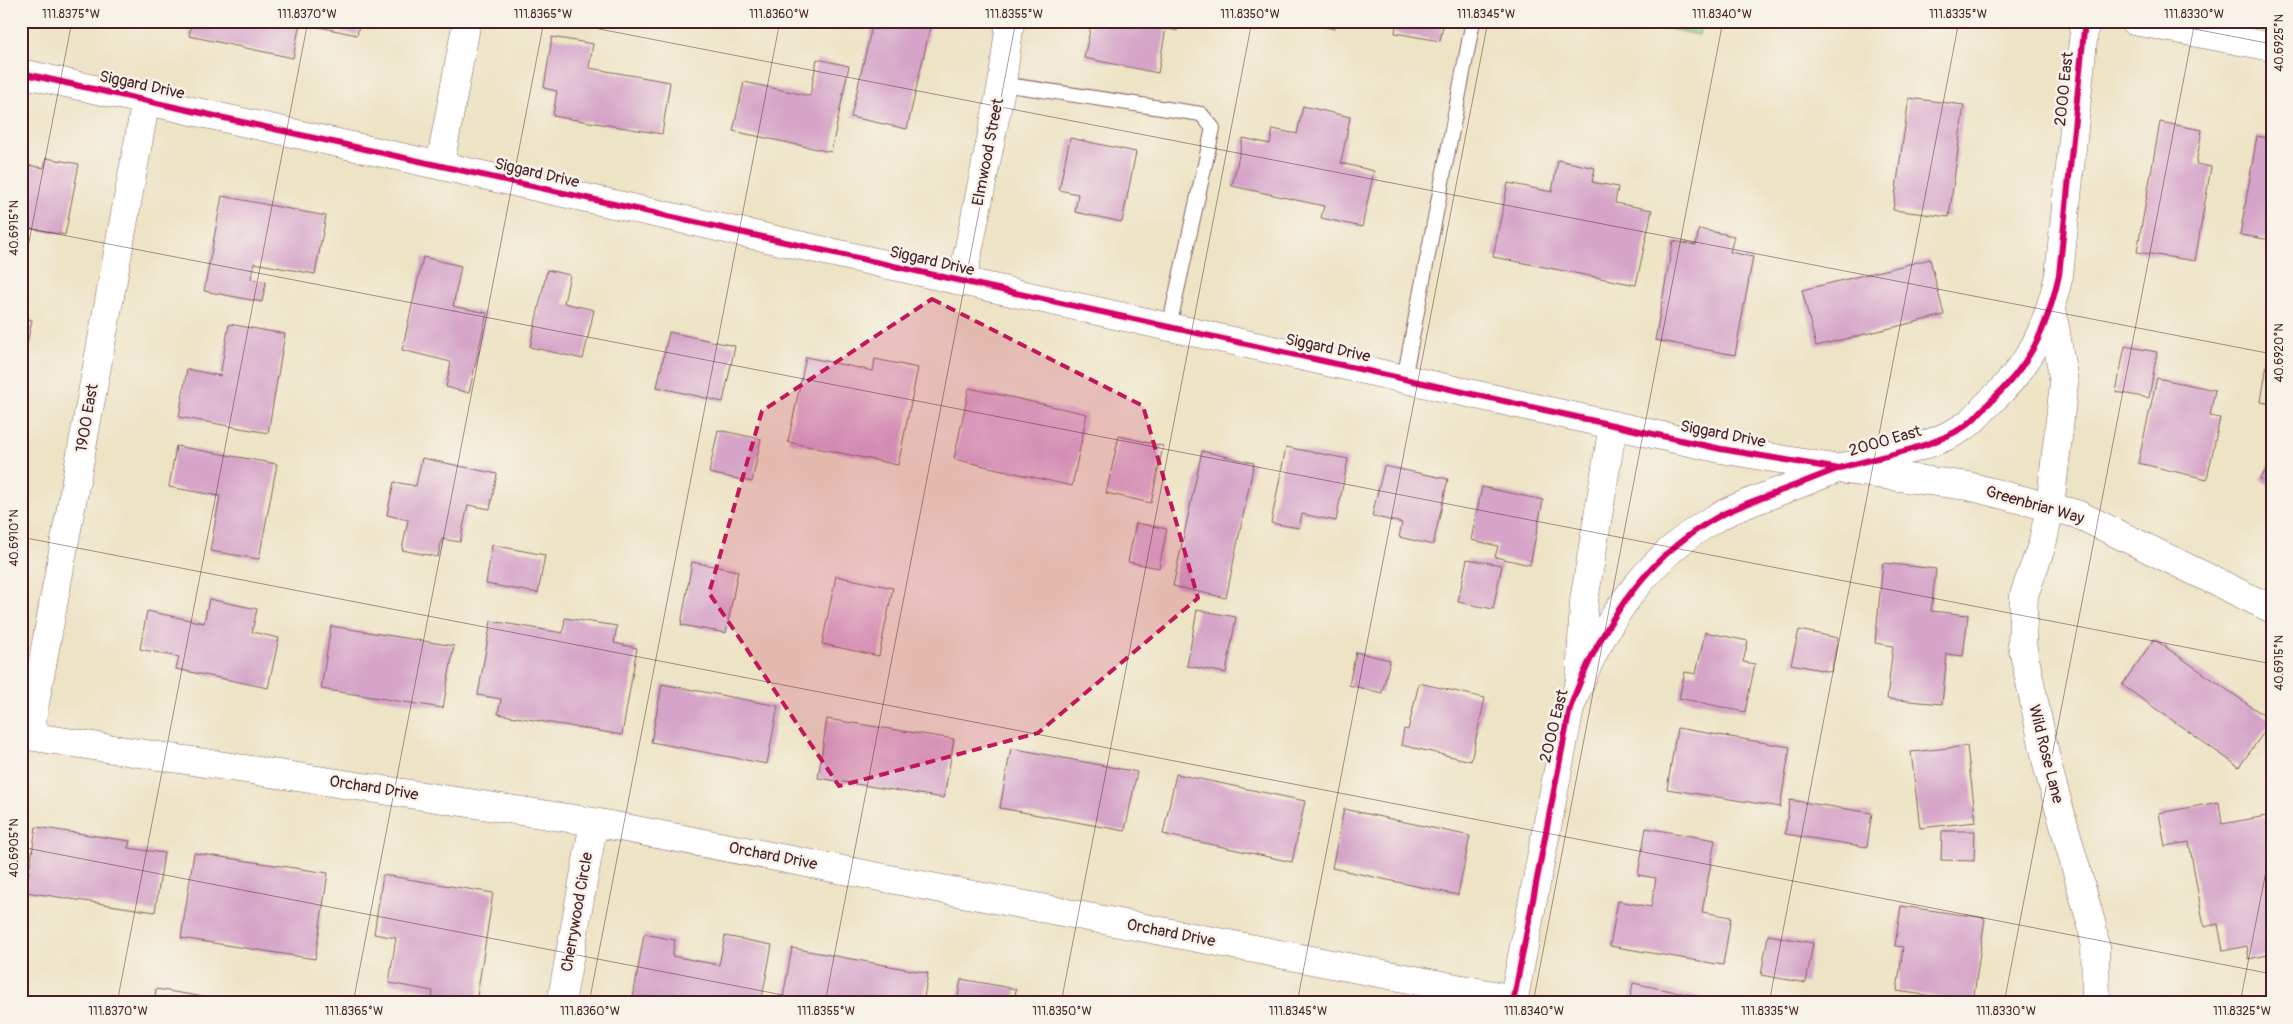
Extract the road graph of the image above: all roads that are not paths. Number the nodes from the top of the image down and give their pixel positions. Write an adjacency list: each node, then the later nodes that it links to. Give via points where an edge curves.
1 (467, 21): 10 (street)
2 (1010, 21): 8 (street, Elmwood Street)
3 (1473, 21): 14 (lane)
4 (2085, 21): 12 (street, 2000 East, via 2063,242)
5 (2134, 21): 6 (street)
6 (2272, 47)
7 (21, 73): 9 (street, Siggard Drive)
8 (1002, 84): 11 (street, Elmwood Street); 13 (lane, via 1201,114 1213,128)
9 (146, 100): 10 (street, Siggard Drive); 20 (street, 1900 East)
10 (440, 165): 11 (street, Siggard Drive)
11 (962, 282): 13 (street, Siggard Drive)
12 (2052, 308): 16 (street, 2000 East, via 2022,369 1963,428 1929,443); 17 (street, Wild Rose Lane, via 2064,383)
13 (1170, 327): 14 (street, Siggard Drive)
14 (1404, 379): 15 (street, Siggard Drive)
15 (1613, 425): 16 (street, Siggard Drive, via 1721,449); 19 (street, 2000 East, via 1584,601)
16 (1839, 468): 17 (street, Greenbriar Way, via 1968,486); 19 (street, 2000 East, via 1738,507 1687,537 1642,578 1602,636)
17 (2050, 507): 18 (street, Greenbriar Way, via 2077,514); 24 (street, Wild Rose Lane, via 2042,545 2024,595 2022,644 2048,768 2092,926)
18 (2272, 609)
19 (1580, 682): 22 (street, 2000 East, via 1564,734)
20 (25, 735): 21 (street, Orchard Drive)
21 (594, 822): 22 (street, Orchard Drive); 23 (street, Cherrywood Circle)
22 (1513, 1001)
23 (561, 1003)
24 (2096, 1003)

